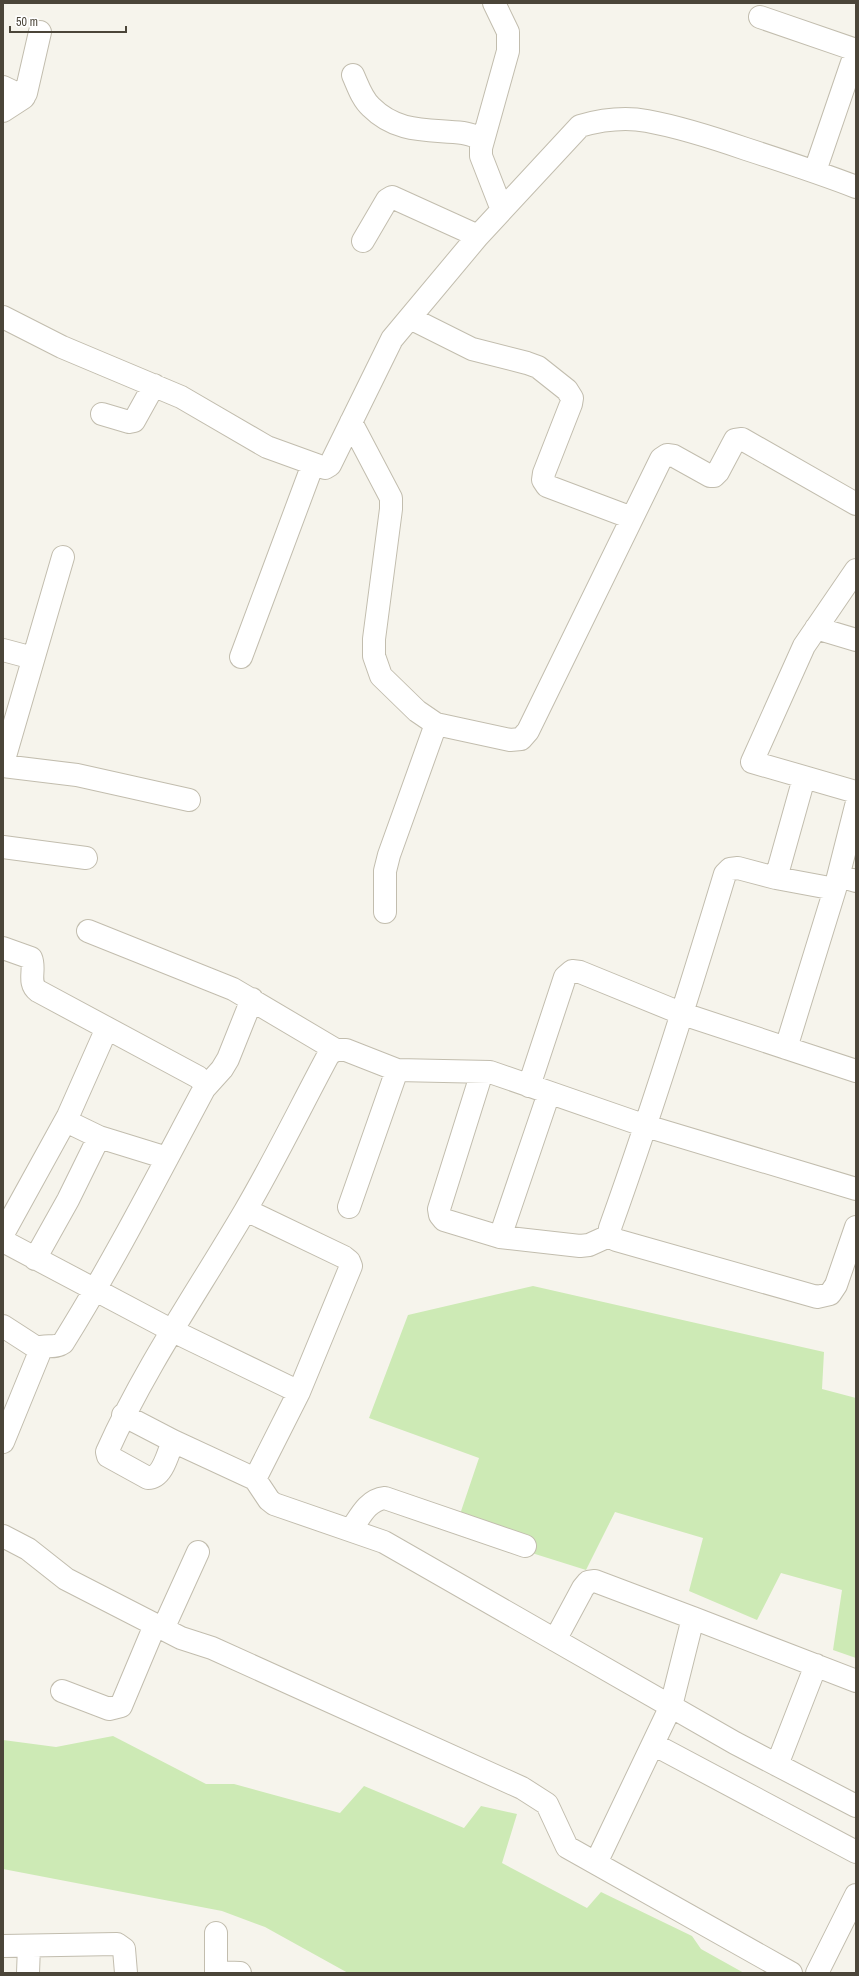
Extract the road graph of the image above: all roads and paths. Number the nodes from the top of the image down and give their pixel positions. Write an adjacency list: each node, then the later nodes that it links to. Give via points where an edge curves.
1 (494, 3): 9 (street, via 508,32 509,40)
2 (760, 17): 4 (street)
3 (40, 32): 7 (street)
4 (855, 56): 10 (street)
5 (353, 75): 9 (street, via 370,107 383,117 421,131 463,134)
6 (3, 87): 7 (street)
7 (24, 97): 8 (street)
8 (3, 111)
9 (483, 139): 12 (street, via 481,156)
10 (815, 171): 11 (street); 12 (street, via 711,137 646,121 617,119 580,126)
11 (856, 187)
12 (502, 210): 13 (street)
13 (478, 236): 14 (street, via 392,197 387,200); 16 (street)
14 (363, 241)
15 (3, 317): 17 (street, via 62,347)
16 (410, 318): 19 (street, via 392,339); 22 (street, via 472,349 538,367 567,390 572,398 571,404 543,480 547,486)
17 (154, 385): 18 (street, via 134,421 129,422); 20 (street, via 182,397 267,447)
18 (102, 414)
19 (351, 422): 20 (street, via 328,468); 30 (street, via 391,498 374,656 381,676 393,690 416,711)
20 (314, 464): 28 (street)
21 (856, 504): 22 (street, via 742,439 735,440 714,476 674,456 667,455 661,459)
22 (632, 518): 30 (street, via 528,731 521,739 510,740)
23 (63, 557): 29 (street)
24 (856, 570): 25 (street)
25 (816, 628): 26 (street); 32 (street, via 804,646 752,758 755,764)
26 (856, 640)
27 (3, 650): 29 (street)
28 (241, 657)
29 (33, 658): 31 (street)
30 (436, 724): 40 (street, via 389,855 386,870)
31 (3, 764): 34 (street, via 77,775)
32 (804, 778): 33 (street); 38 (street)
33 (856, 792)
34 (189, 800)
35 (856, 806): 39 (street)
36 (3, 847): 37 (street)
37 (86, 858)
38 (776, 878): 39 (street); 44 (street, via 738,868 725,874)
39 (843, 882): 46 (street)
40 (386, 912)
41 (88, 931): 43 (street)
42 (3, 948): 45 (street, via 31,958 34,963 34,988)
43 (252, 999): 47 (street); 52 (street, via 228,1059)
44 (683, 1014): 46 (street); 51 (street, via 572,971 565,977); 55 (street)
45 (106, 1028): 52 (street, via 198,1077 203,1082); 54 (street)
46 (786, 1048): 49 (street)
47 (336, 1050): 48 (street, via 346,1050); 60 (street, via 329,1054)
48 (397, 1070): 50 (street); 59 (street)
49 (856, 1071)
50 (482, 1072): 51 (street, via 490,1072); 64 (street, via 439,1209 444,1220)
51 (528, 1086): 53 (street)
52 (204, 1089): 57 (street)
53 (549, 1093): 55 (street); 64 (street)
54 (66, 1121): 56 (street); 62 (street)
55 (646, 1126): 58 (street); 63 (street, via 610,1228)
56 (99, 1137): 57 (street); 66 (street)
57 (167, 1158): 67 (street)
58 (856, 1189)
59 (349, 1207)
60 (246, 1210): 69 (street); 71 (street, via 344,1257 351,1266)
61 (856, 1226): 63 (street, via 836,1285 830,1294 817,1297 616,1240)
62 (3, 1234)
63 (611, 1235): 64 (street, via 580,1246)
64 (500, 1237)
65 (3, 1241): 66 (street)
66 (35, 1259): 67 (street)
67 (96, 1291): 69 (street); 70 (street, via 63,1343 59,1346 45,1345)
68 (3, 1326): 70 (street)
69 (171, 1330): 71 (street); 72 (street)
70 (37, 1348): 74 (street, via 39,1354)
71 (300, 1392): 75 (street)
72 (123, 1416): 73 (street); 73 (street, via 107,1452 108,1456 148,1478 159,1475)
73 (173, 1441): 75 (street)
74 (3, 1442)
75 (255, 1479): 76 (street, via 274,1504)
76 (350, 1530): 78 (street, via 369,1504 376,1499 385,1498); 82 (street, via 384,1542)
77 (3, 1536): 81 (street, via 28,1549 66,1579)
78 (525, 1546)
79 (198, 1552): 81 (street)
80 (693, 1618): 82 (street, via 595,1581 588,1582); 83 (street); 86 (street)
81 (159, 1627): 85 (street, via 121,1706 110,1709); 91 (street, via 181,1638 212,1648 522,1788 547,1804 567,1847)
82 (555, 1640): 86 (street)
83 (816, 1665): 84 (street); 88 (street)
84 (856, 1681)
85 (62, 1691)
86 (671, 1706): 87 (street); 88 (street)
87 (653, 1744): 90 (street); 91 (street)
88 (777, 1765): 89 (street)
89 (856, 1806)
90 (856, 1852)
91 (596, 1863): 100 (street)
92 (856, 1895): 101 (street)
93 (216, 1933): 98 (street)
94 (3, 1946): 95 (street)
95 (28, 1946): 96 (street); 97 (street, via 117,1944 124,1949)
96 (28, 1973)
97 (126, 1973)
98 (216, 1973): 99 (street)
99 (240, 1973)
100 (791, 1973)
101 (817, 1973)

